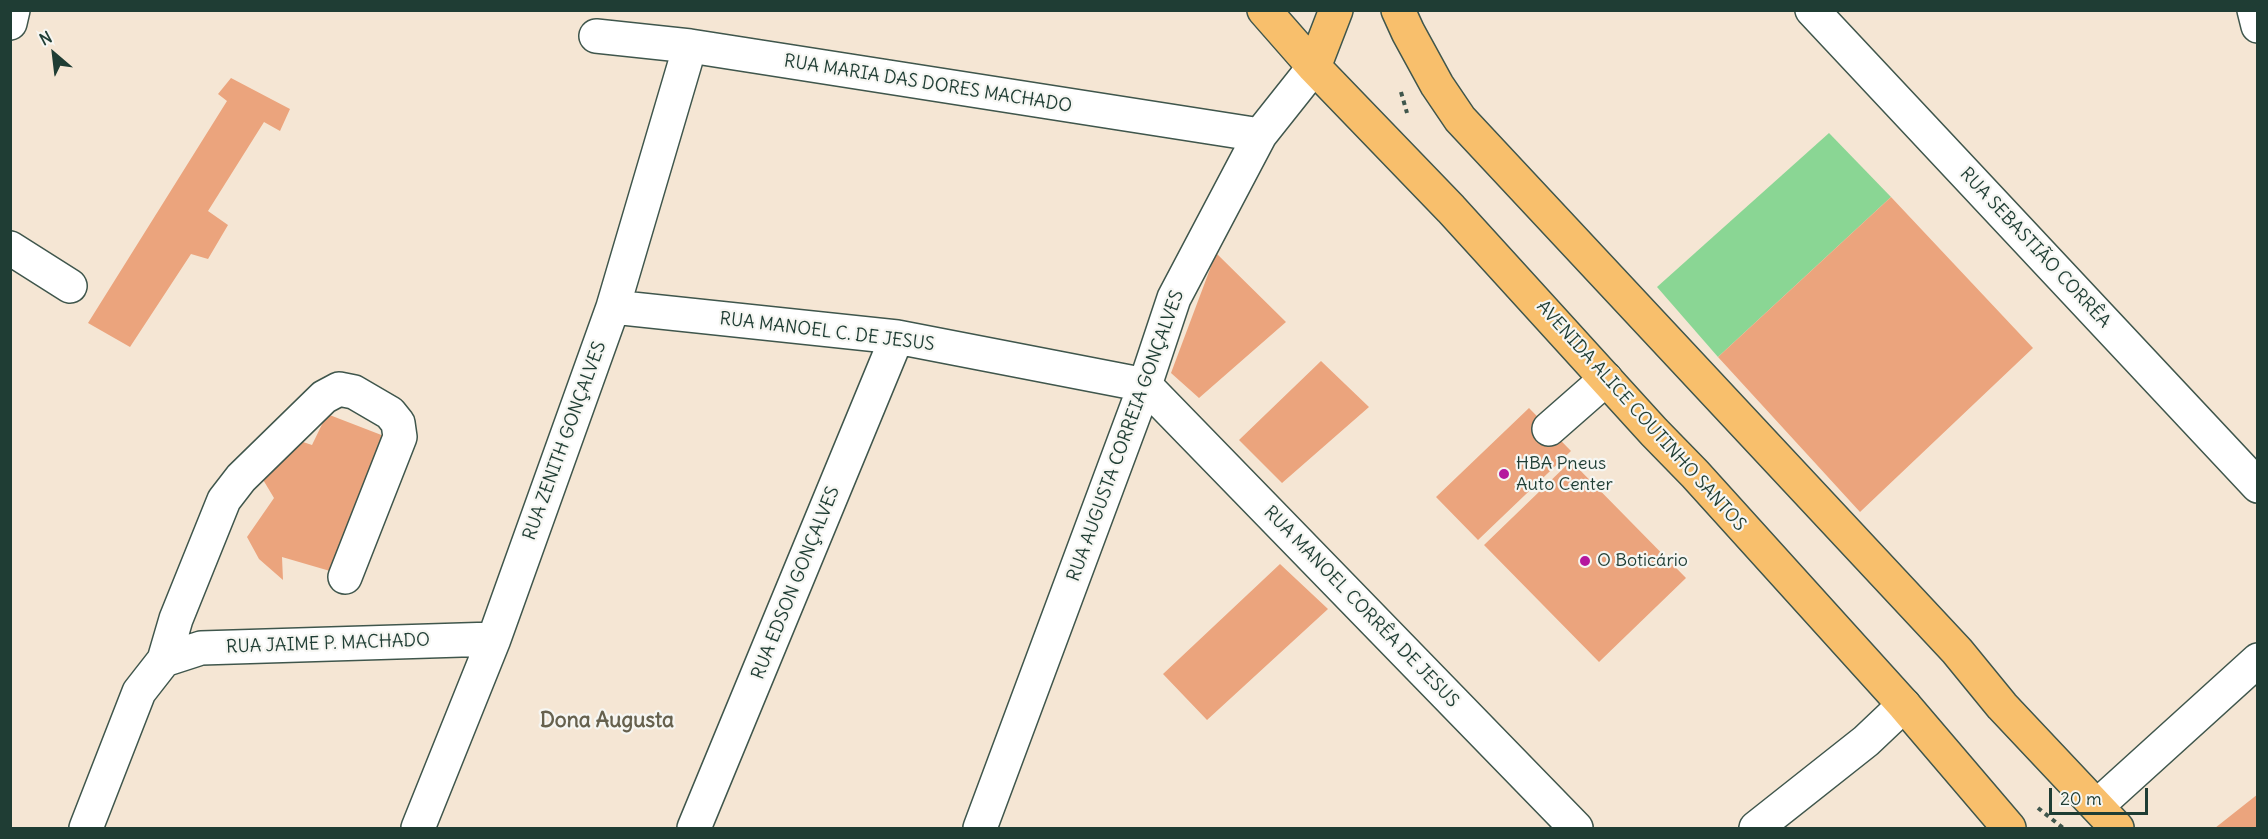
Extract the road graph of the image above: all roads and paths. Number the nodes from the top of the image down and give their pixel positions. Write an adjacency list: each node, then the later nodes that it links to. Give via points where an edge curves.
1 (13, 10): 7 (street)
2 (1264, 10): 11 (main road, AVENIDA ALICE COUTINHO SANTOS)
3 (1336, 10): 11 (main road)
4 (1398, 10): 26 (main road, via 1437,85 1460,119)
5 (1812, 10): 20 (street, RUA SEBASTIÃO CORRÊA)
6 (2254, 10): 8 (street)
7 (10, 23)
8 (2258, 26)
9 (596, 36): 10 (street, RUA MARIA DAS DORES MACHADO)
10 (690, 46): 12 (street, RUA MARIA DAS DORES MACHADO); 15 (street, RUA ZENITH GONÇALVES)
11 (1314, 66): 12 (street, RUA AUGUSTA CORREIA GONÇALVES); 17 (main road, AVENIDA ALICE COUTINHO SANTOS, via 1451,208)
12 (1260, 135): 18 (street, RUA AUGUSTA CORREIA GONÇALVES, via 1174,298)
13 (10, 248): 14 (street)
14 (70, 286)
15 (613, 307): 16 (street, RUA MANOEL C. DE JESUS); 22 (street, RUA ZENITH GONÇALVES)
16 (897, 337): 18 (street, RUA MANOEL C. DE JESUS); 29 (street, RUA EDSON GONÇALVES)
17 (1606, 379): 19 (street); 25 (main road, AVENIDA ALICE COUTINHO SANTOS)
18 (1145, 385): 30 (street, RUA AUGUSTA CORREIA GONÇALVES); 31 (street, RUA MANOEL CORRÊA DE JESUS)
19 (1549, 429)
20 (2258, 486)
21 (345, 578): 23 (street, via 400,437 398,423 390,413 354,392 339,389 324,397 241,478 224,500)
22 (494, 639): 23 (street, RUA JAIME P. MACHADO, via 201,648); 28 (street, RUA ZENITH GONÇALVES)
23 (164, 660): 27 (street, via 138,692)
24 (2258, 660): 26 (street)
25 (1904, 705): 32 (street, via 1866,741); 33 (main road, AVENIDA ALICE COUTINHO SANTOS)
26 (2107, 817)
27 (87, 828)
28 (418, 828)
29 (694, 828)
30 (980, 828)
31 (1576, 828)
32 (1756, 828)
33 (2009, 828)

